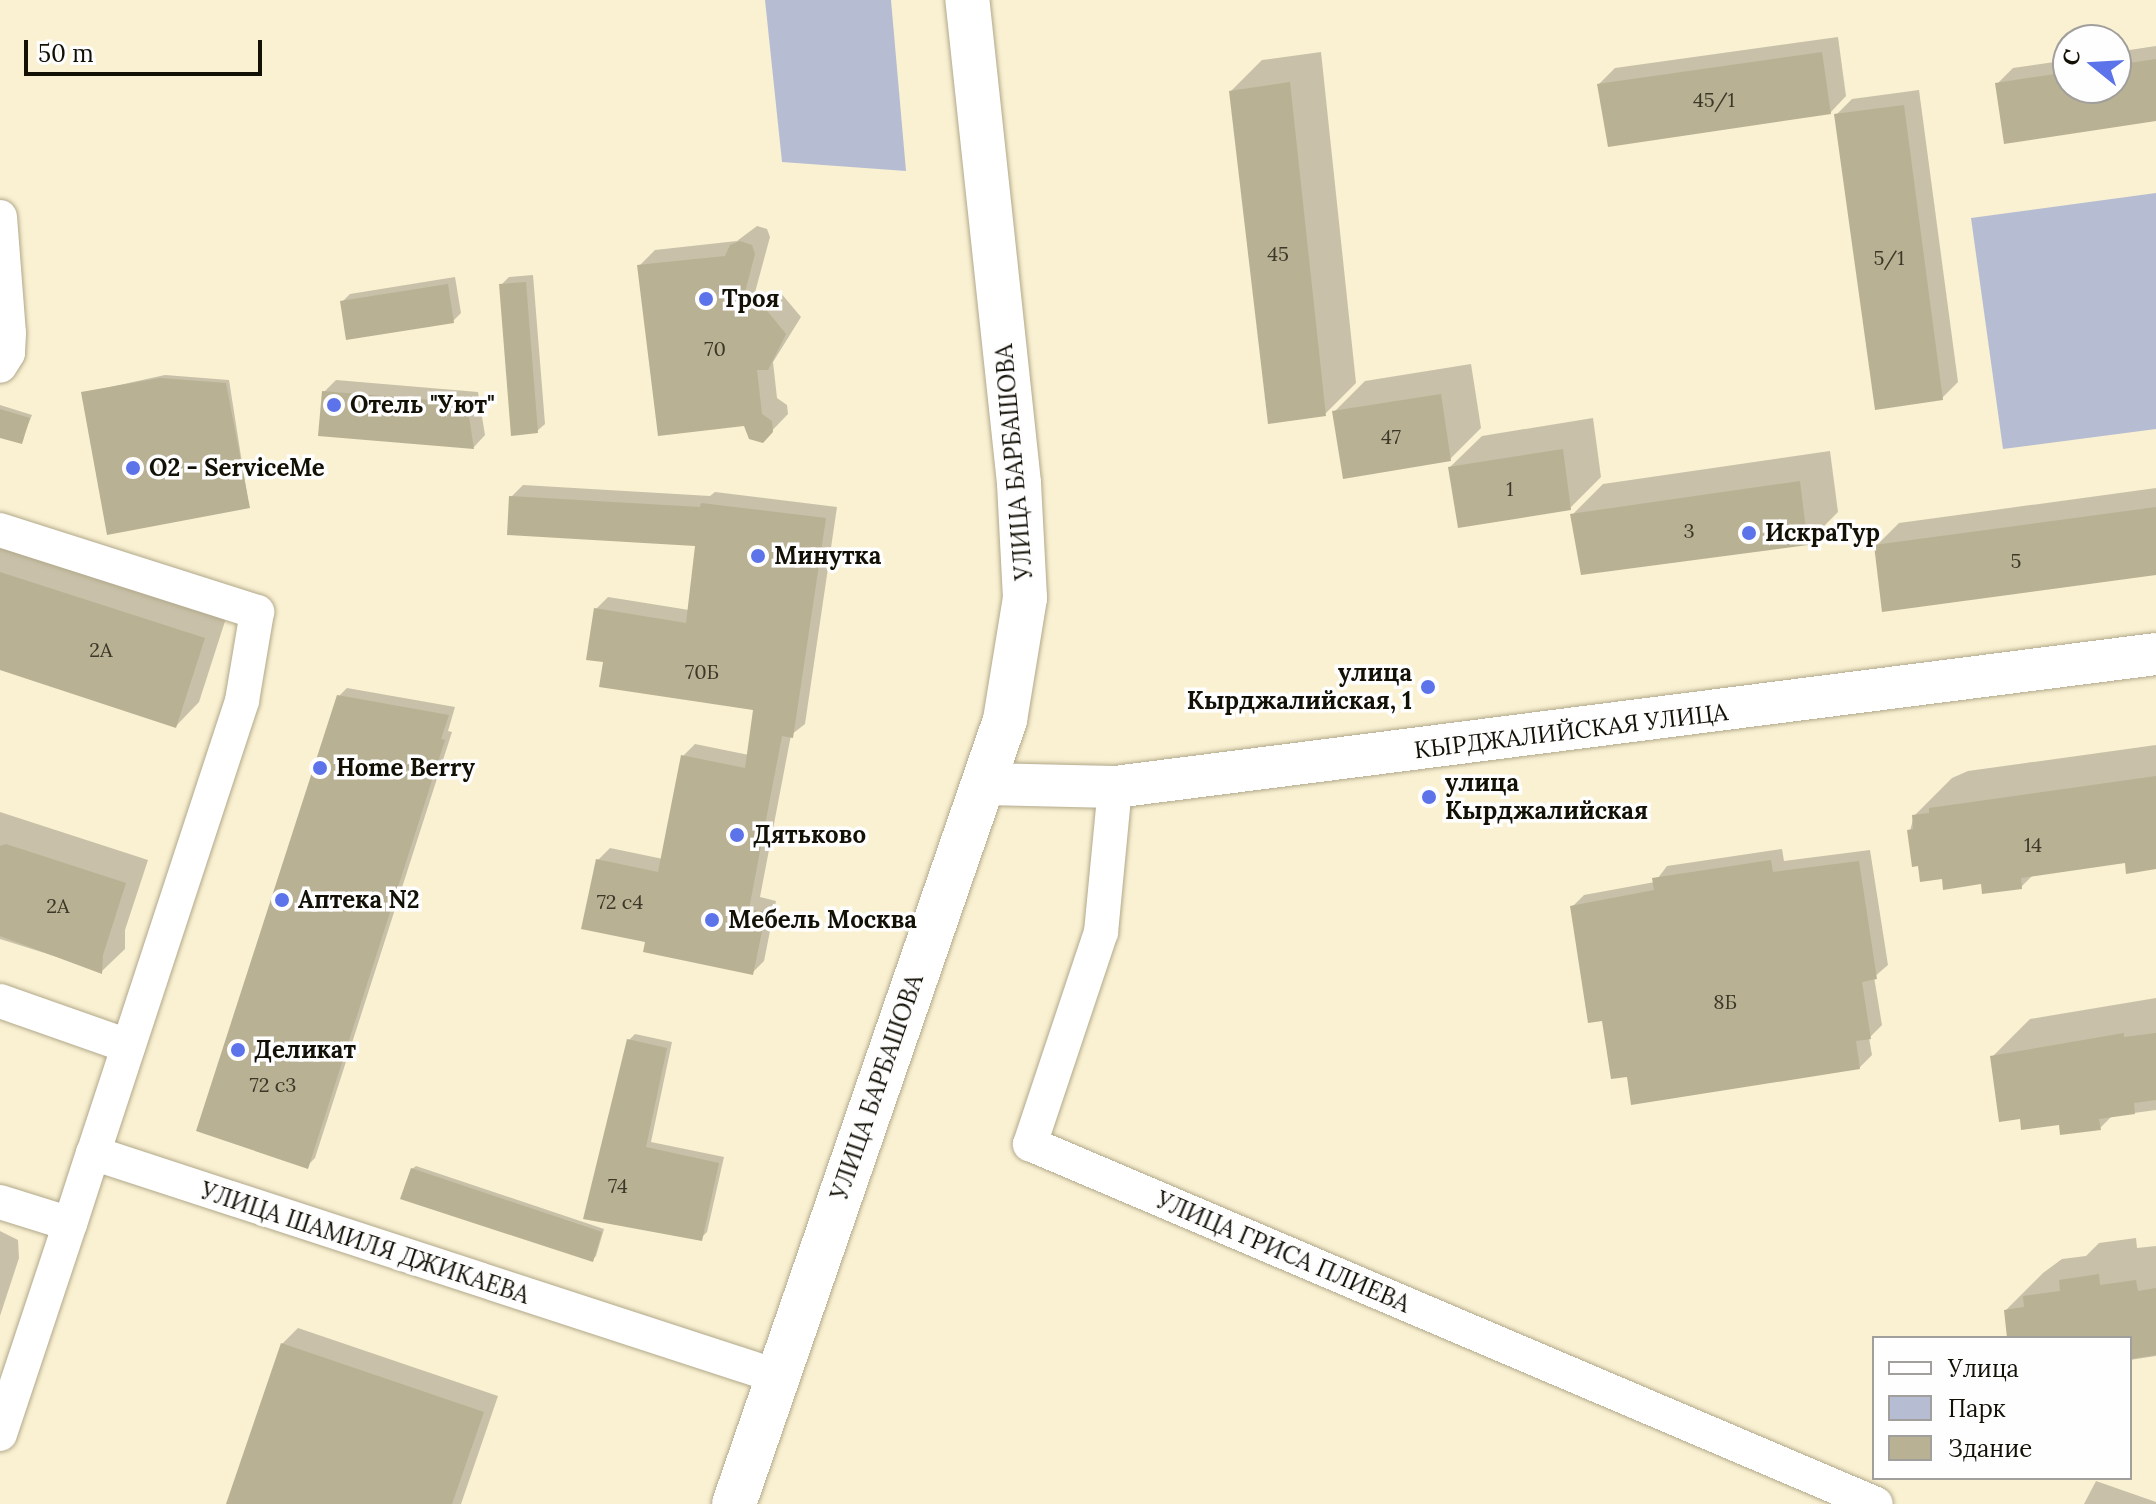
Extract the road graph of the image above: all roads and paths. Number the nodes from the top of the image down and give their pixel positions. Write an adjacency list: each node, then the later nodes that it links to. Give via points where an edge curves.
1 (967, 0): 6 (main road, УЛИЦА БАРБАШОВА, via 1019,483 1025,598 1005,720)
2 (0, 217): 3 (street, via 9,333 8,353)
3 (0, 366)
4 (0, 530): 9 (street, via 257,612 242,701)
5 (2156, 654): 7 (street, КЫРДЖАЛИЙСКАЯ УЛИЦА)
6 (984, 784): 7 (street, КЫРДЖАЛИЙСКАЯ УЛИЦА); 13 (main road, УЛИЦА БАРБАШОВА)
7 (1115, 787): 16 (street, УЛИЦА ГРИСА ПЛИЕВА, via 1101,932 1030,1144)
8 (0, 1001): 9 (street)
9 (128, 1046): 10 (street)
10 (93, 1153): 12 (street); 13 (street, УЛИЦА ШАМИЛЯ ДЖИКАЕВА)
11 (0, 1202): 12 (street)
12 (70, 1224): 14 (street)
13 (779, 1377): 15 (main road, УЛИЦА БАРБАШОВА)
14 (0, 1434)
15 (734, 1504)
16 (1876, 1504)

